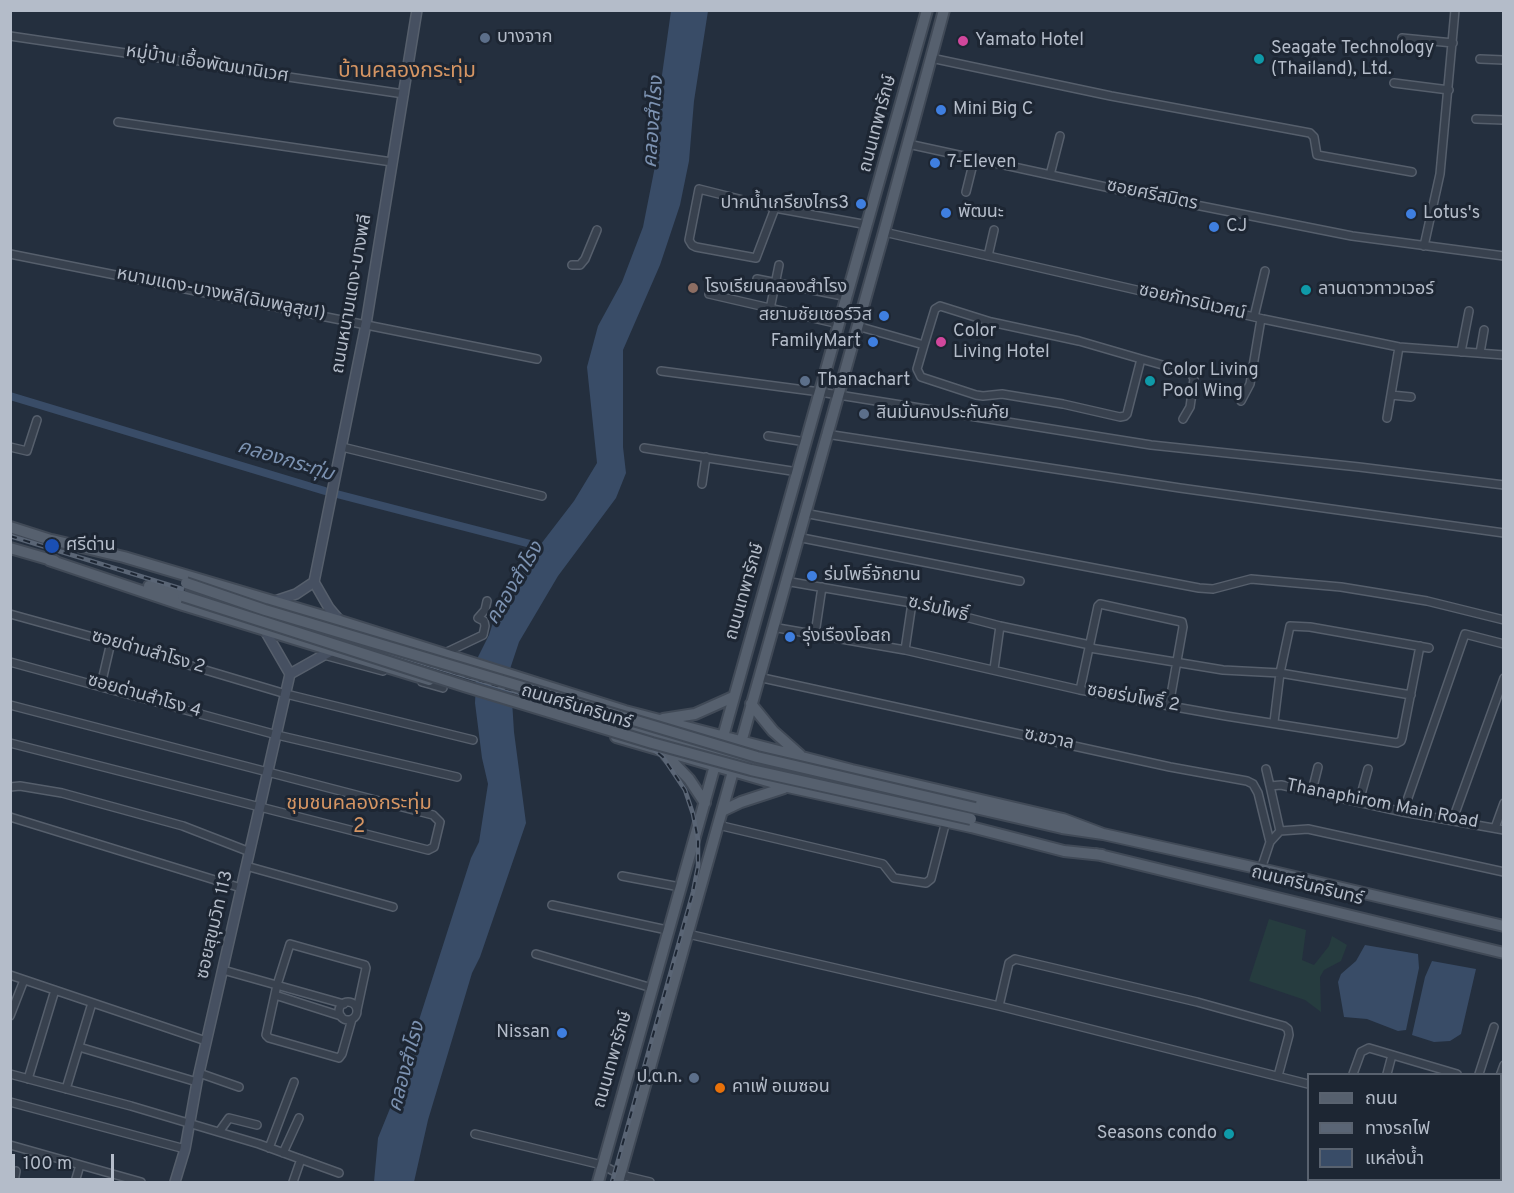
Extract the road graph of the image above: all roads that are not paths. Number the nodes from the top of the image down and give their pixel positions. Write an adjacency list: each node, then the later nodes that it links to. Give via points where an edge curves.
1 (417, 10): 13 (main road, ถนนหนามแดง-บางพลี)
2 (927, 10): 25 (main road, ถนนเทพารักษ์)
3 (944, 10): 8 (main road, ถนนเทพารักษ์)
4 (1455, 10): 7 (street)
5 (10, 36): 13 (street, หมู่บ้าน เอื้อพัฒนานิเวศ)
6 (1402, 38): 7 (street)
7 (1453, 43): 12 (street)
8 (931, 58): 18 (main road, ถนนเทพารักษ์); 21 (street, via 1310,133 1317,155)
9 (1480, 59): 10 (street)
10 (1503, 60)
11 (1394, 83): 12 (street)
12 (1449, 90): 29 (street, via 1440,174)
13 (404, 94): 20 (main road, ถนนหนามแดง-บางพลี)
14 (1476, 119): 15 (street)
15 (1503, 120)
16 (118, 122): 20 (street)
17 (1059, 136): 22 (street)
18 (908, 144): 19 (street, ซอยศรีสมิตร); 28 (main road, ถนนเทพารักษ์)
19 (974, 160): 22 (street, ซอยศรีสมิตร); 23 (street)
20 (392, 162): 43 (main road, ถนนหนามแดง-บางพลี)
21 (1412, 172)
22 (1050, 175): 29 (street, ซอยศรีสมิตร, via 1352,236)
23 (966, 192)
24 (775, 208): 24 (street, via 699,189 689,232 691,243 758,257); 25 (street)
25 (868, 225): 39 (main road, ถนนเทพารักษ์)
26 (597, 230): 33 (street, via 585,260)
27 (994, 230): 31 (street)
28 (884, 232): 31 (street, ซอยภัทรนิเวศน์); 45 (main road, ถนนเทพารักษ์)
29 (1424, 246): 32 (street, ซอยศรีสมิตร)
30 (10, 254): 43 (street, หนามแดง-บางพลี(ฉิมพลูสุข1))
31 (988, 256): 42 (street, ซอยภัทรนิเวศน์)
32 (1503, 256)
33 (572, 265)
34 (778, 265): 37 (street)
35 (1265, 271): 42 (street)
36 (757, 279): 37 (street)
37 (775, 283): 39 (street); 40 (street)
38 (709, 294): 40 (street)
39 (848, 297): 44 (main road, ถนนเทพารักษ์)
40 (770, 309): 44 (street)
41 (1469, 311): 49 (street)
42 (1257, 318): 48 (street, ซอยภัทรนิเวศน์); 59 (street, via 1250,384)
43 (366, 324): 52 (street, หนามแดง-บางพลี(ฉิมพลูสุข1)); 67 (main road, ถนนหนามแดง-บางพลี)
44 (840, 324): 55 (main road, ถนนเทพารักษ์)
45 (857, 326): 47 (street); 57 (main road, ถนนเทพารักษ์)
46 (1484, 330): 50 (street)
47 (924, 345): 53 (street, via 935,309 940,306); 53 (street, via 917,369 921,377 976,395 1002,394 1120,417 1127,414)
48 (1399, 347): 49 (street, ซอยภัทรนิเวศน์); 56 (street)
49 (1461, 352): 50 (street, ซอยภัทรนิเวศน์)
50 (1480, 353): 51 (street, ซอยภัทรนิเวศน์)
51 (1503, 355)
52 (537, 359)
53 (1140, 359): 61 (street, via 1191,373 1194,379 1190,407)
54 (661, 371): 55 (street)
55 (820, 392): 57 (street); 65 (main road, ถนนเทพารักษ์)
56 (1391, 394): 58 (street); 60 (street)
57 (837, 395): 63 (main road, ถนนเทพารักษ์); 72 (street, via 1151,445)
58 (1411, 396)
59 (1241, 401)
60 (1387, 418)
61 (1183, 419)
62 (37, 420): 66 (street, via 27,451)
63 (826, 434): 74 (main road, ถนนเทพารักษ์); 76 (street)
64 (768, 436): 65 (street)
65 (806, 442): 70 (main road, ถนนเทพารักษ์)
66 (10, 447)
67 (342, 447): 73 (street); 83 (main road, ถนนหนามแดง-บางพลี)
68 (644, 448): 69 (street)
69 (706, 457): 70 (street); 71 (street)
70 (798, 472): 114 (main road, ถนนเทพารักษ์)
71 (702, 484)
72 (1503, 485)
73 (542, 496)
74 (804, 513): 77 (main road, ถนนเทพารักษ์); 90 (street, via 1199,588 1213,589 1251,579 1294,582 1401,596)
75 (10, 527): 78 (main road, ถนนศรีนครินทร์)
76 (1503, 534)
77 (797, 537): 81 (main road, ถนนเทพารักษ์); 82 (street)
78 (52, 540): 86 (main road, ถนนศรีนครินทร์, via 124,557); 159 (main road, ถนนศรีนครินทร์, bridge, via 265,610 757,757 1062,828)
79 (10, 548): 80 (main road, ถนนศรีนครินทร์)
80 (49, 560): 93 (main road, ถนนศรีนครินทร์); 162 (main road, ถนนศรีนครินทร์, bridge, via 183,596 652,743 752,770 971,819)
81 (785, 581): 84 (street, ซ.ร่มโพธิ์); 92 (main road, ถนนเทพารักษ์)
82 (1020, 581)
83 (314, 582): 86 (main road, via 296,594); 89 (main road)
84 (822, 588): 87 (street, ซ.ร่มโพธิ์); 94 (street)
85 (487, 601): 89 (street, via 478,618 484,621 483,635 448,654)
86 (272, 602): 89 (main road, ถนนศรีนครินทร์)
87 (912, 603): 91 (street, ซ.ร่มโพธิ์); 100 (street)
88 (10, 614): 95 (street, ซอยด่านสำโรง 2)
89 (337, 617): 118 (main road, ถนนศรีนครินทร์, via 376,633)
90 (1503, 620)
91 (1000, 626): 97 (street, ซ.ร่มโพธิ์); 104 (street)
92 (772, 627): 94 (street, ซอยร่มโพธิ์ 2); 107 (main road, ถนนเทพารักษ์)
93 (264, 629): 101 (main road, ถนนศรีนครินทร์); 106 (main road)
94 (815, 634): 100 (street, ซอยร่มโพธิ์ 2)
95 (111, 642): 109 (street); 112 (street, ซอยด่านสำโรง 2)
96 (1503, 644): 151 (street, via 1465,634)
97 (1090, 646): 103 (street, ซ.ร่มโพธิ์); 103 (street, via 1099,605 1150,614 1184,624); 111 (street)
98 (1420, 646): 99 (street); 105 (street, via 1292,626 1288,628); 113 (street, ซอยร่มโพธิ์ 2)
99 (1429, 648)
100 (905, 650): 104 (street, ซอยร่มโพธิ์ 2)
101 (328, 653): 106 (main road); 110 (street); 124 (main road, ถนนศรีนครินทร์, via 371,662)
102 (10, 662): 109 (street, ซอยด่านสำโรง 4)
103 (1177, 663): 105 (street, ซ.ร่มโพธิ์); 117 (street)
104 (994, 669): 111 (street, ซอยร่มโพธิ์ 2)
105 (1280, 673): 113 (street, ซ.ร่มโพธิ์); 120 (street)
106 (290, 674): 112 (main road, ซอยสุขุมวิท 113)
107 (758, 677): 115 (main road, ถนนเทพารักษ์); 160 (street, ซ.ชวาล, via 1247,781 1258,793)
108 (1503, 678): 153 (street)
109 (101, 685): 122 (street, ซอยด่านสำโรง 4)
110 (443, 688)
111 (1080, 690): 117 (street, ซอยร่มโพธิ์ 2)
112 (286, 694): 122 (main road, ซอยสุขุมวิท 113); 125 (street, ซอยด่านสำโรง 2)
113 (1411, 694): 120 (street, ซอยร่มโพธิ์ 2, via 1400,742)
114 (733, 697): 119 (main road, via 695,714); 123 (main road, ถนนเทพารักษ์)
115 (751, 704): 126 (main road, ถนนเทพารักษ์); 131 (main road, via 773,731)
116 (10, 705): 137 (street)
117 (1169, 705): 120 (street, ซอยร่มโพธิ์ 2)
118 (625, 711): 119 (main road, ถนนศรีนครินทร์); 121 (main road, via 634,718)
119 (657, 720): 123 (main road, ถนนศรีนครินทร์)
120 (1274, 722)
121 (634, 730): 124 (main road, via 629,737); 129 (main road)
122 (277, 735): 137 (main road, ซอยสุขุมวิท 113); 139 (street, ซอยด่านสำโรง 4)
123 (722, 737): 126 (main road, ถนนศรีนครินทร์); 129 (main road, ถนนเทพารักษ์)
124 (617, 738): 128 (main road, ถนนศรีนครินทร์)
125 (473, 740)
126 (740, 742): 130 (main road, ถนนเทพารักษ์); 131 (main road, ถนนศรีนครินทร์)
127 (10, 743): 149 (street)
128 (662, 752): 132 (main road, ถนนศรีนครินทร์); 147 (main road, via 677,765)
129 (717, 753): 130 (main road); 132 (main road, ถนนเทพารักษ์)
130 (736, 758): 138 (main road, ถนนเทพารักษ์); 140 (main road)
131 (805, 758): 135 (main road, ถนนศรีนครินทร์)
132 (714, 767): 138 (main road, ถนนศรีนครินทร์); 147 (main road, ถนนเทพารักษ์)
133 (1318, 767): 144 (street)
134 (1266, 769): 141 (street)
135 (852, 770): 140 (main road, via 843,773); 159 (main road, ถนนศรีนครินทร์, via 1063,819)
136 (1368, 770): 146 (street)
137 (268, 772): 149 (main road, ซอยสุขุมวิท 113); 149 (street, via 433,815 440,822 434,847 428,850)
138 (732, 772): 143 (main road, ถนนศรีนครินทร์); 150 (main road, ถนนเทพารักษ์)
139 (458, 777)
140 (837, 783): 145 (main road, via 839,794)
141 (1270, 786): 144 (street, Thanaphirom Main Road); 158 (street, Thanaphirom Main Road)
142 (10, 787): 161 (street, via 63,793 183,826)
143 (788, 787): 145 (main road, ถนนศรีนครินทร์); 150 (main road)
144 (1312, 791): 146 (street, Thanaphirom Main Road)
145 (846, 800): 154 (main road, ถนนศรีนครินทร์)
146 (1359, 802): 151 (street, Thanaphirom Main Road)
147 (705, 803): 167 (main road, ถนนเทพารักษ์)
148 (1503, 803): 156 (street)
149 (260, 807): 161 (main road, ซอยสุขุมวิท 113)
150 (722, 811): 155 (main road, ถนนเทพารักษ์)
151 (1403, 812): 153 (street, Thanaphirom Main Road)
152 (10, 817): 168 (street)
153 (1452, 819): 156 (street, Thanaphirom Main Road)
154 (946, 821): 155 (street, via 931,879 926,883 894,878 883,864); 162 (main road, ถนนศรีนครินทร์, via 1064,851)
155 (718, 825): 173 (main road, ถนนเทพารักษ์)
156 (1495, 828): 157 (street, Thanaphirom Main Road)
157 (1503, 830)
158 (1280, 831): 160 (street); 165 (street, via 1308,829)
159 (1103, 834): 164 (main road, ถนนศรีนครินทร์)
160 (1270, 842): 164 (street)
161 (250, 852): 163 (main road, ซอยสุขุมวิท 113)
162 (1102, 855): 174 (main road, ถนนศรีนครินทร์)
163 (246, 866): 168 (main road, ซอยสุขุมวิท 113); 170 (street)
164 (1261, 869): 171 (main road, ถนนศรีนครินทร์)
165 (1503, 872)
166 (622, 876): 167 (street)
167 (680, 887): 172 (main road, ถนนเทพารักษ์)
168 (242, 888): 176 (main road, ซอยสุขุมวิท 113)
169 (552, 905): 172 (street)
170 (393, 907)
171 (1503, 926)
172 (667, 930): 180 (main road, ถนนเทพารักษ์)
173 (688, 934): 185 (street); 223 (main road, ถนนเทพารักษ์)
174 (1503, 953)
175 (536, 954): 180 (street)
176 (223, 970): 179 (street); 191 (main road, ซอยสุขุมวิท 113)
177 (10, 975): 178 (street)
178 (24, 980): 181 (street); 187 (street)
179 (277, 985): 182 (street); 184 (street); 186 (street, via 290,944 361,963 366,969)
180 (652, 988): 220 (main road, ถนนเทพารักษ์)
181 (55, 990): 183 (street); 203 (street)
182 (275, 995): 188 (street); 189 (street, via 266,1030 269,1038 339,1058)
183 (92, 1003): 191 (street); 192 (street)
184 (344, 1004): 186 (street, via 351,1003); 188 (street)
185 (999, 1006): 201 (street); 201 (street, via 1010,963 1016,959 1197,1002 1288,1029 1290,1035)
186 (357, 1010): 189 (street)
187 (10, 1016)
188 (341, 1016): 189 (street)
189 (352, 1019)
190 (1494, 1027): 199 (street)
191 (206, 1041): 202 (main road, ซอยสุขุมวิท 113)
192 (79, 1047): 202 (street); 207 (street)
193 (1392, 1055): 194 (street); 195 (street, via 1364,1049); 196 (street)
194 (1422, 1065): 197 (street); 198 (street)
195 (1353, 1073)
196 (1387, 1073)
197 (1420, 1073)
198 (1450, 1073)
199 (1479, 1073)
200 (10, 1074): 203 (street)
201 (1278, 1076): 205 (street)
202 (198, 1078): 206 (street); 210 (main road, ซอยสุขุมวิท 113)
203 (28, 1079): 207 (street)
204 (294, 1082): 215 (street)
205 (1307, 1084)
206 (239, 1086)
207 (66, 1089): 210 (street)
208 (10, 1102): 216 (street)
209 (299, 1118): 217 (street)
210 (188, 1123): 212 (street); 216 (main road, ซอยสุขุมวิท 113)
211 (257, 1125): 212 (street, via 229,1118)
212 (219, 1132): 215 (street)
213 (475, 1134): 220 (street)
214 (10, 1145): 219 (street)
215 (269, 1148): 217 (street)
216 (185, 1149): 227 (main road, ซอยสุขุมวิท 113)
217 (283, 1153): 218 (street)
218 (301, 1159): 222 (street); 228 (street)
219 (80, 1165): 225 (street); 226 (street)
220 (602, 1165): 223 (street); 229 (main road, ถนนเทพารักษ์)
221 (16, 1171): 224 (street)
222 (339, 1173)
223 (619, 1178): 230 (street)
224 (14, 1182)
225 (75, 1182)
226 (141, 1182)
227 (175, 1182)
228 (293, 1182)
229 (598, 1182)
230 (650, 1182)

